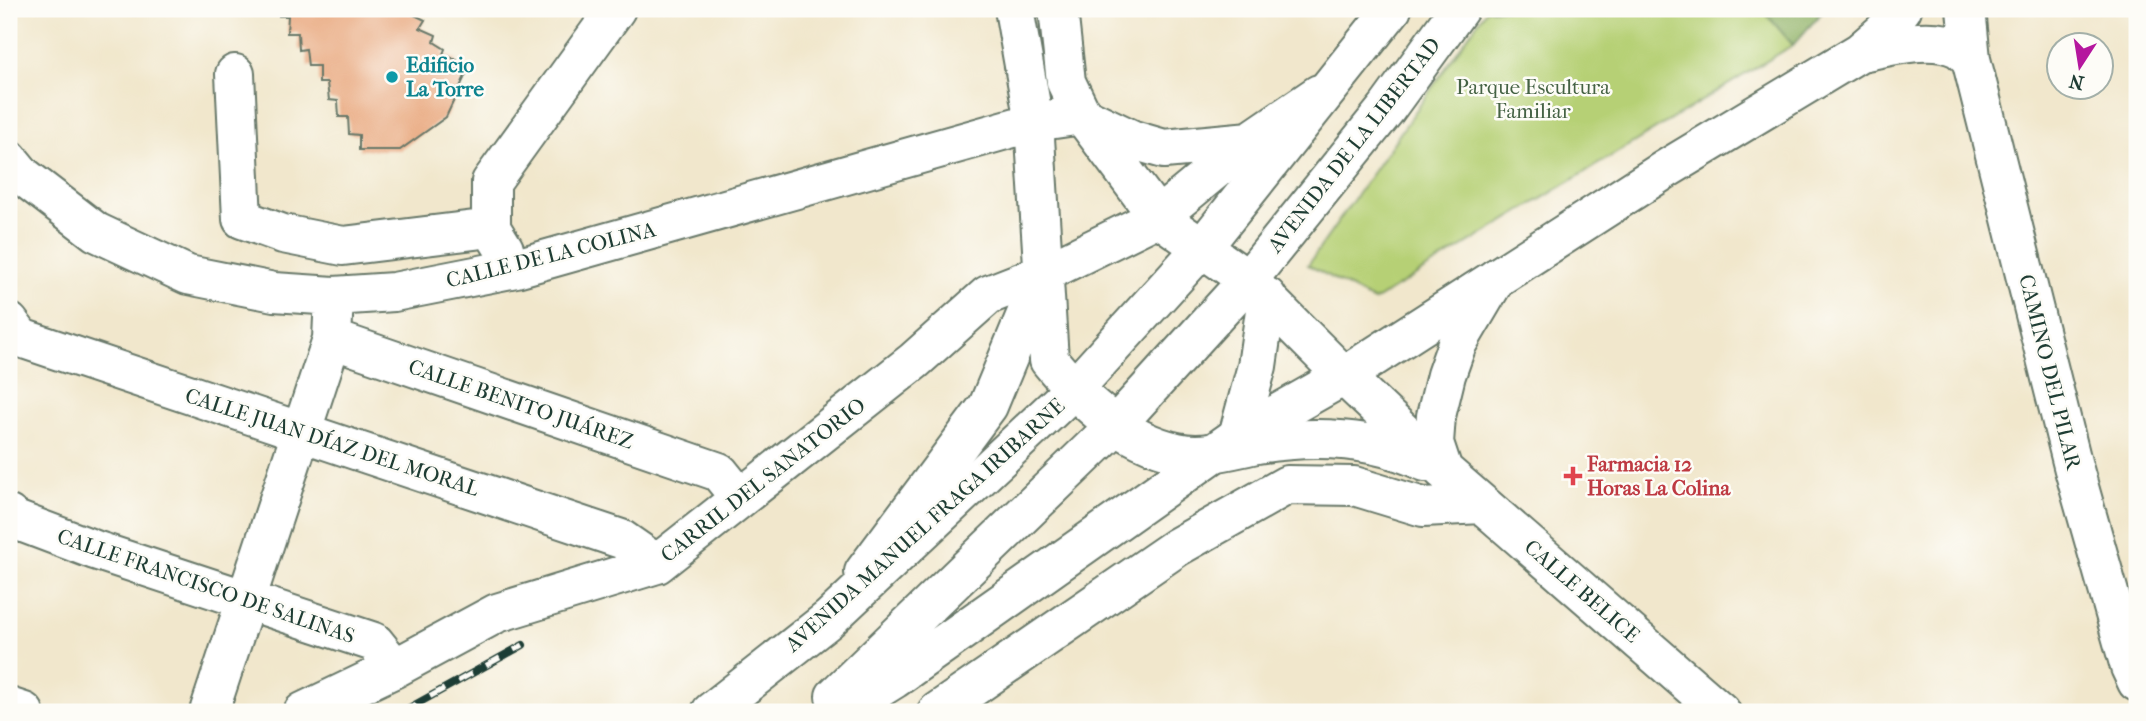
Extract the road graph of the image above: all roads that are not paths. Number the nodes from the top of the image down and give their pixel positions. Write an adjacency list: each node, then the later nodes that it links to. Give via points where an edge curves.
1 (616, 9): 17 (street, via 491,182)
2 (1014, 9): 13 (street)
3 (1058, 9): 12 (street, via 1066,82)
4 (1392, 9): 11 (street)
5 (1459, 9): 22 (street, AVENIDA DE LA LIBERTAD)
6 (1902, 9): 8 (street)
7 (1966, 9): 9 (street, CAMINO DEL PILAR)
8 (1860, 52): 9 (street, via 1935,42 1958,48); 21 (street)
9 (1971, 60): 39 (street, CAMINO DEL PILAR, via 2073,466)
10 (235, 74): 17 (street, via 242,219 283,234 343,246)
11 (1335, 82): 14 (street, CARRIL DEL SANATORIO); 18 (street)
12 (1082, 115): 13 (street, CALLE DE LA COLINA); 14 (street, via 1133,140 1164,149); 16 (street)
13 (1034, 122): 19 (street, CALLE DE LA COLINA); 20 (street)
14 (1250, 141): 16 (street, CARRIL DEL SANATORIO)
15 (13, 175): 23 (street, CALLE DE LA COLINA, via 96,232 188,275 274,292)
16 (1158, 217): 18 (street, CALLE BELICE); 20 (street, CARRIL DEL SANATORIO)
17 (491, 228): 19 (street)
18 (1202, 248): 22 (street, CALLE BELICE); 27 (street, AVENIDA MANUEL FRAGA IRIBARNE)
19 (516, 268): 23 (street, CALLE DE LA COLINA, via 394,292)
20 (1044, 273): 27 (street, via 1049,360); 32 (street, CARRIL DEL SANATORIO, via 988,295 914,361); 37 (street, via 988,407)
21 (1496, 278): 26 (street); 31 (street, via 1457,344 1446,374 1434,443)
22 (1257, 289): 26 (street, CALLE BELICE); 28 (street, AVENIDA DE LA LIBERTAD); 30 (street, via 1257,366)
23 (334, 296): 25 (street)
24 (9, 322): 29 (street, CALLE JUAN DÍAZ DEL MORAL, via 21,338)
25 (332, 339): 29 (street); 32 (street, CALLE BENITO JUÁREZ, via 719,472)
26 (1343, 376): 30 (street); 31 (street, CALLE BELICE)
27 (1073, 390): 28 (street); 37 (street, AVENIDA MANUEL FRAGA IRIBARNE)
28 (1115, 426): 30 (street, via 1141,441 1180,453); 45 (street, AVENIDA DE LA LIBERTAD)
29 (302, 432): 35 (street, CALLE JUAN DÍAZ DEL MORAL, via 621,539); 36 (street)
30 (1226, 445): 31 (street, CALLE BELICE, via 1368,443 1400,450); 46 (street)
31 (1443, 470): 33 (street, CALLE BELICE)
32 (740, 498): 35 (street, CARRIL DEL SANATORIO)
33 (1482, 504): 47 (street, via 1423,507 1354,486 1287,485 1177,547); 48 (street, CALLE BELICE)
34 (9, 515): 36 (street, CALLE FRANCISCO DE SALINAS, via 95,550)
35 (657, 564): 38 (street, CARRIL DEL SANATORIO, via 497,613)
36 (245, 599): 38 (street, CALLE FRANCISCO DE SALINAS, via 374,642); 42 (street)
37 (829, 619): 44 (street, AVENIDA MANUEL FRAGA IRIBARNE)
38 (395, 668): 43 (street, CARRIL DEL SANATORIO)
39 (2137, 682)
40 (9, 707): 41 (street)
41 (24, 712)
42 (209, 712)
43 (303, 712)
44 (711, 712)
45 (819, 712)
46 (841, 712)
47 (937, 712)
48 (1721, 712)

